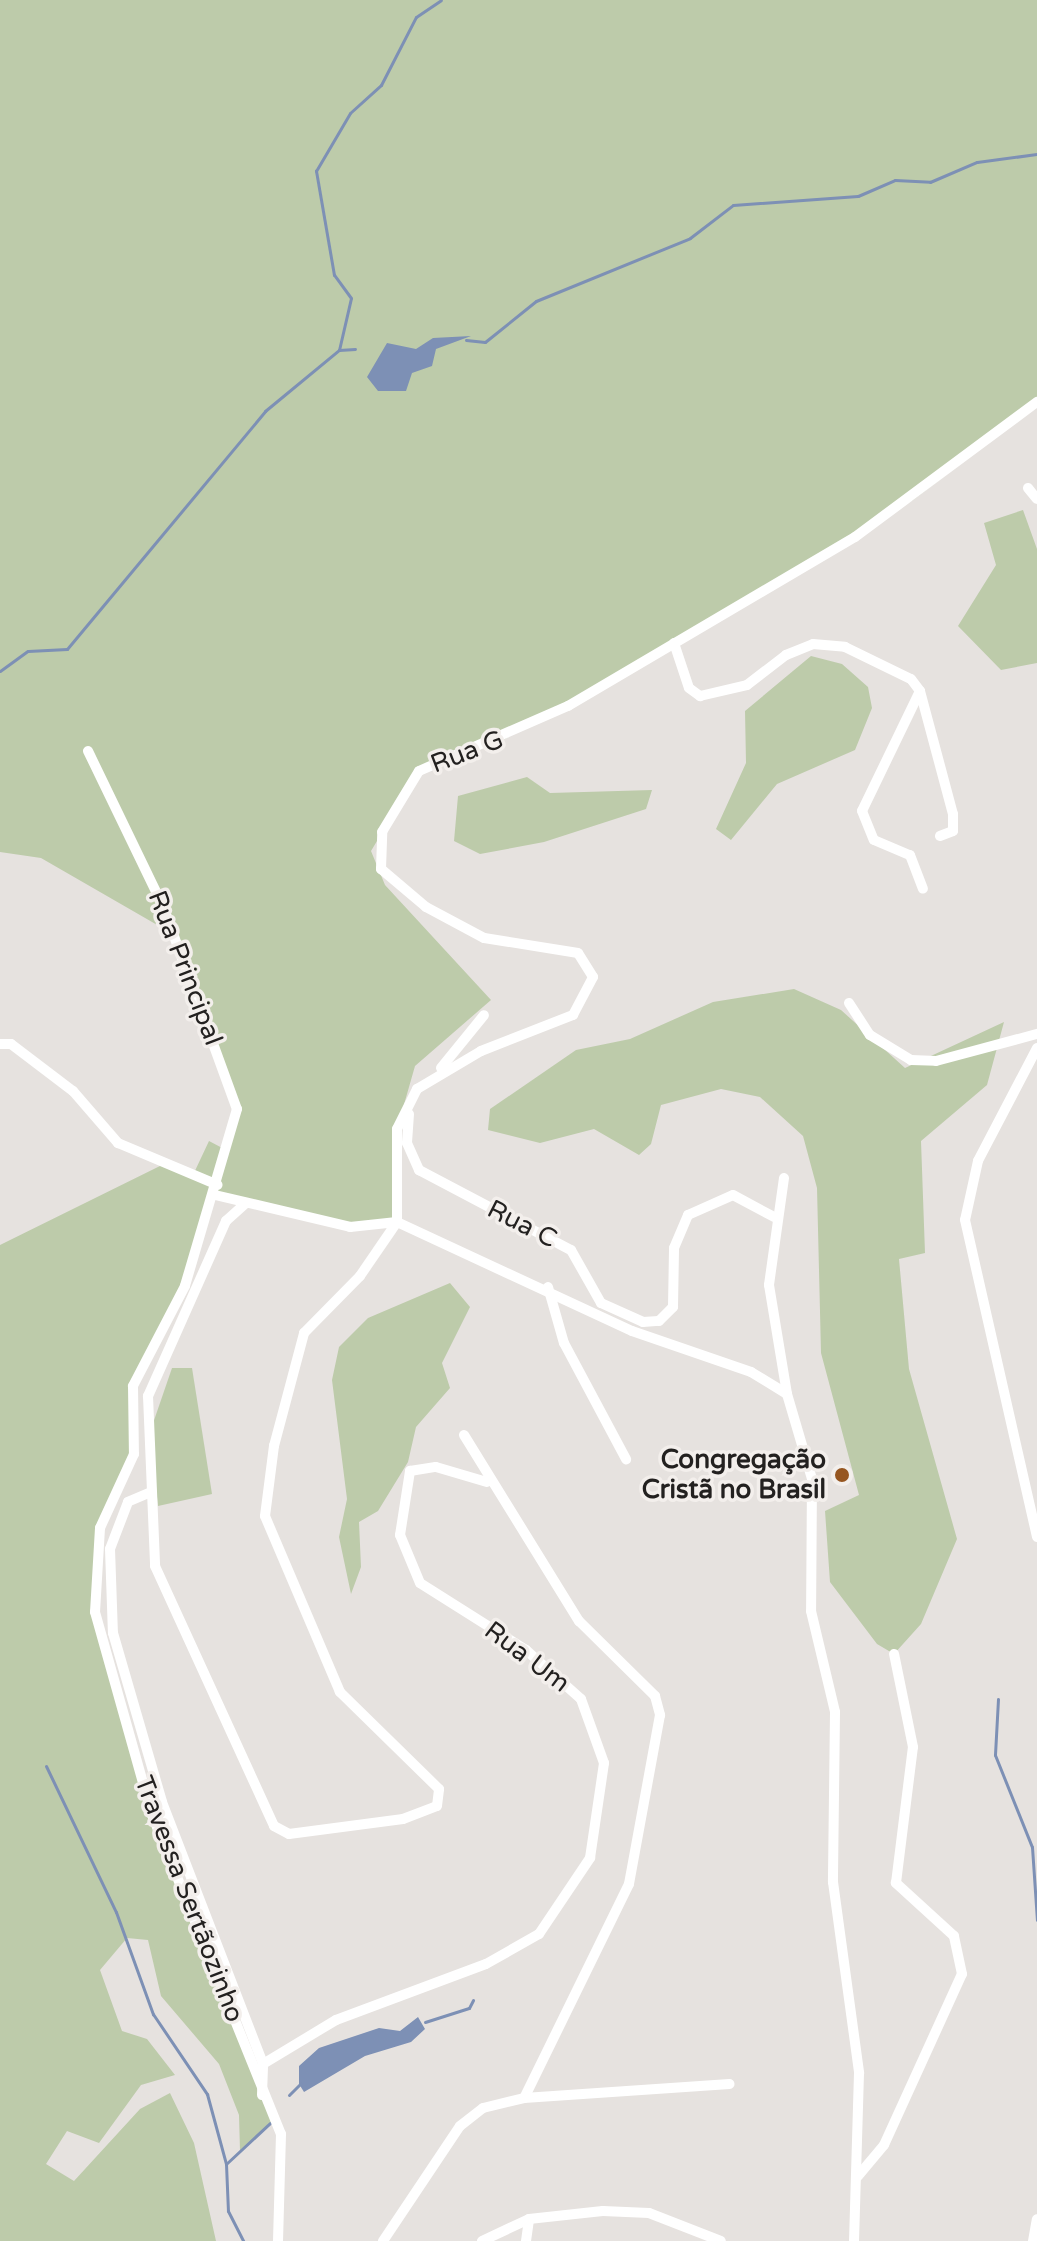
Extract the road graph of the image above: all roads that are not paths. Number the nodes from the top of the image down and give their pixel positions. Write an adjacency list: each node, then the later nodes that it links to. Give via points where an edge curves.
1 (1037, 402): 4 (street, Rua G, via 913,500)
2 (1028, 488): 3 (street)
3 (1037, 499)
4 (674, 643): 5 (street, via 689,688 700,696 747,685 786,655 813,644 883,661); 14 (street, Rua G, via 503,740 435,762 406,787 378,851 395,886 484,938 578,953 593,977 573,1015)
5 (920, 691): 7 (street, via 953,814 953,831); 8 (street, via 862,811 874,840 910,855)
6 (88, 751): 17 (street, Rua Principal, via 163,906 237,1109)
7 (940, 836)
8 (923, 889)
9 (849, 1003): 11 (street, via 870,1035 911,1060 936,1061)
10 (484, 1015): 14 (street)
11 (1037, 1034)
12 (0, 1044): 17 (street, via 11,1044 73,1091 118,1143)
13 (1037, 1048): 27 (street, via 978,1161 965,1220)
14 (437, 1073): 15 (street, Rua G)
15 (417, 1089): 19 (street, Rua C, via 407,1143 419,1170 571,1250 601,1303 618,1314 643,1322 666,1317 678,1232 703,1204 733,1195); 20 (street, Rua G, via 397,1129)
16 (784, 1178): 19 (street)
17 (217, 1190): 18 (street); 31 (street, Travessa Sertãozinho, via 185,1286 133,1386 134,1454 100,1528 95,1612 152,1815)
18 (246, 1203): 20 (street, via 350,1227); 26 (street, via 226,1221 148,1396)
19 (774, 1217): 22 (street, via 769,1285)
20 (397, 1222): 21 (street); 26 (street, via 360,1276 304,1333 265,1516 340,1692 428,1774 439,1789 437,1806 403,1819 310,1832 274,1826 155,1566)
21 (548, 1287): 22 (street, via 632,1331 751,1372); 24 (street, via 564,1343)
22 (787, 1394): 33 (street, via 812,1479 811,1611 835,1712 833,1882 859,2073)
23 (464, 1435): 25 (street)
24 (626, 1459)
25 (487, 1482): 29 (street, Rua Um, via 436,1467 410,1471 400,1535 420,1583 526,1650 581,1699 604,1763 590,1858 557,1916 513,1951 336,2020); 32 (street, via 579,1621 655,1696 660,1715 629,1884)
26 (151, 1492): 29 (street, via 128,1502 116,1528 109,1582 113,1633 162,1802)
27 (1037, 1537)
28 (894, 1654): 33 (street, via 913,1747 896,1883 954,1936 962,1974 884,2145)
29 (263, 2064): 31 (street)
30 (730, 2084): 32 (street)
31 (262, 2095): 36 (street, Travessa Sertãozinho, via 281,2134)
32 (524, 2098): 37 (street, via 483,2108 460,2126)
33 (858, 2176): 41 (street)
34 (529, 2219): 38 (street); 39 (street); 40 (street, via 649,2213)
35 (1037, 2219): 42 (street)
36 (278, 2241)
37 (383, 2241)
38 (482, 2241)
39 (526, 2241)
40 (721, 2241)
41 (854, 2241)
42 (1033, 2241)

